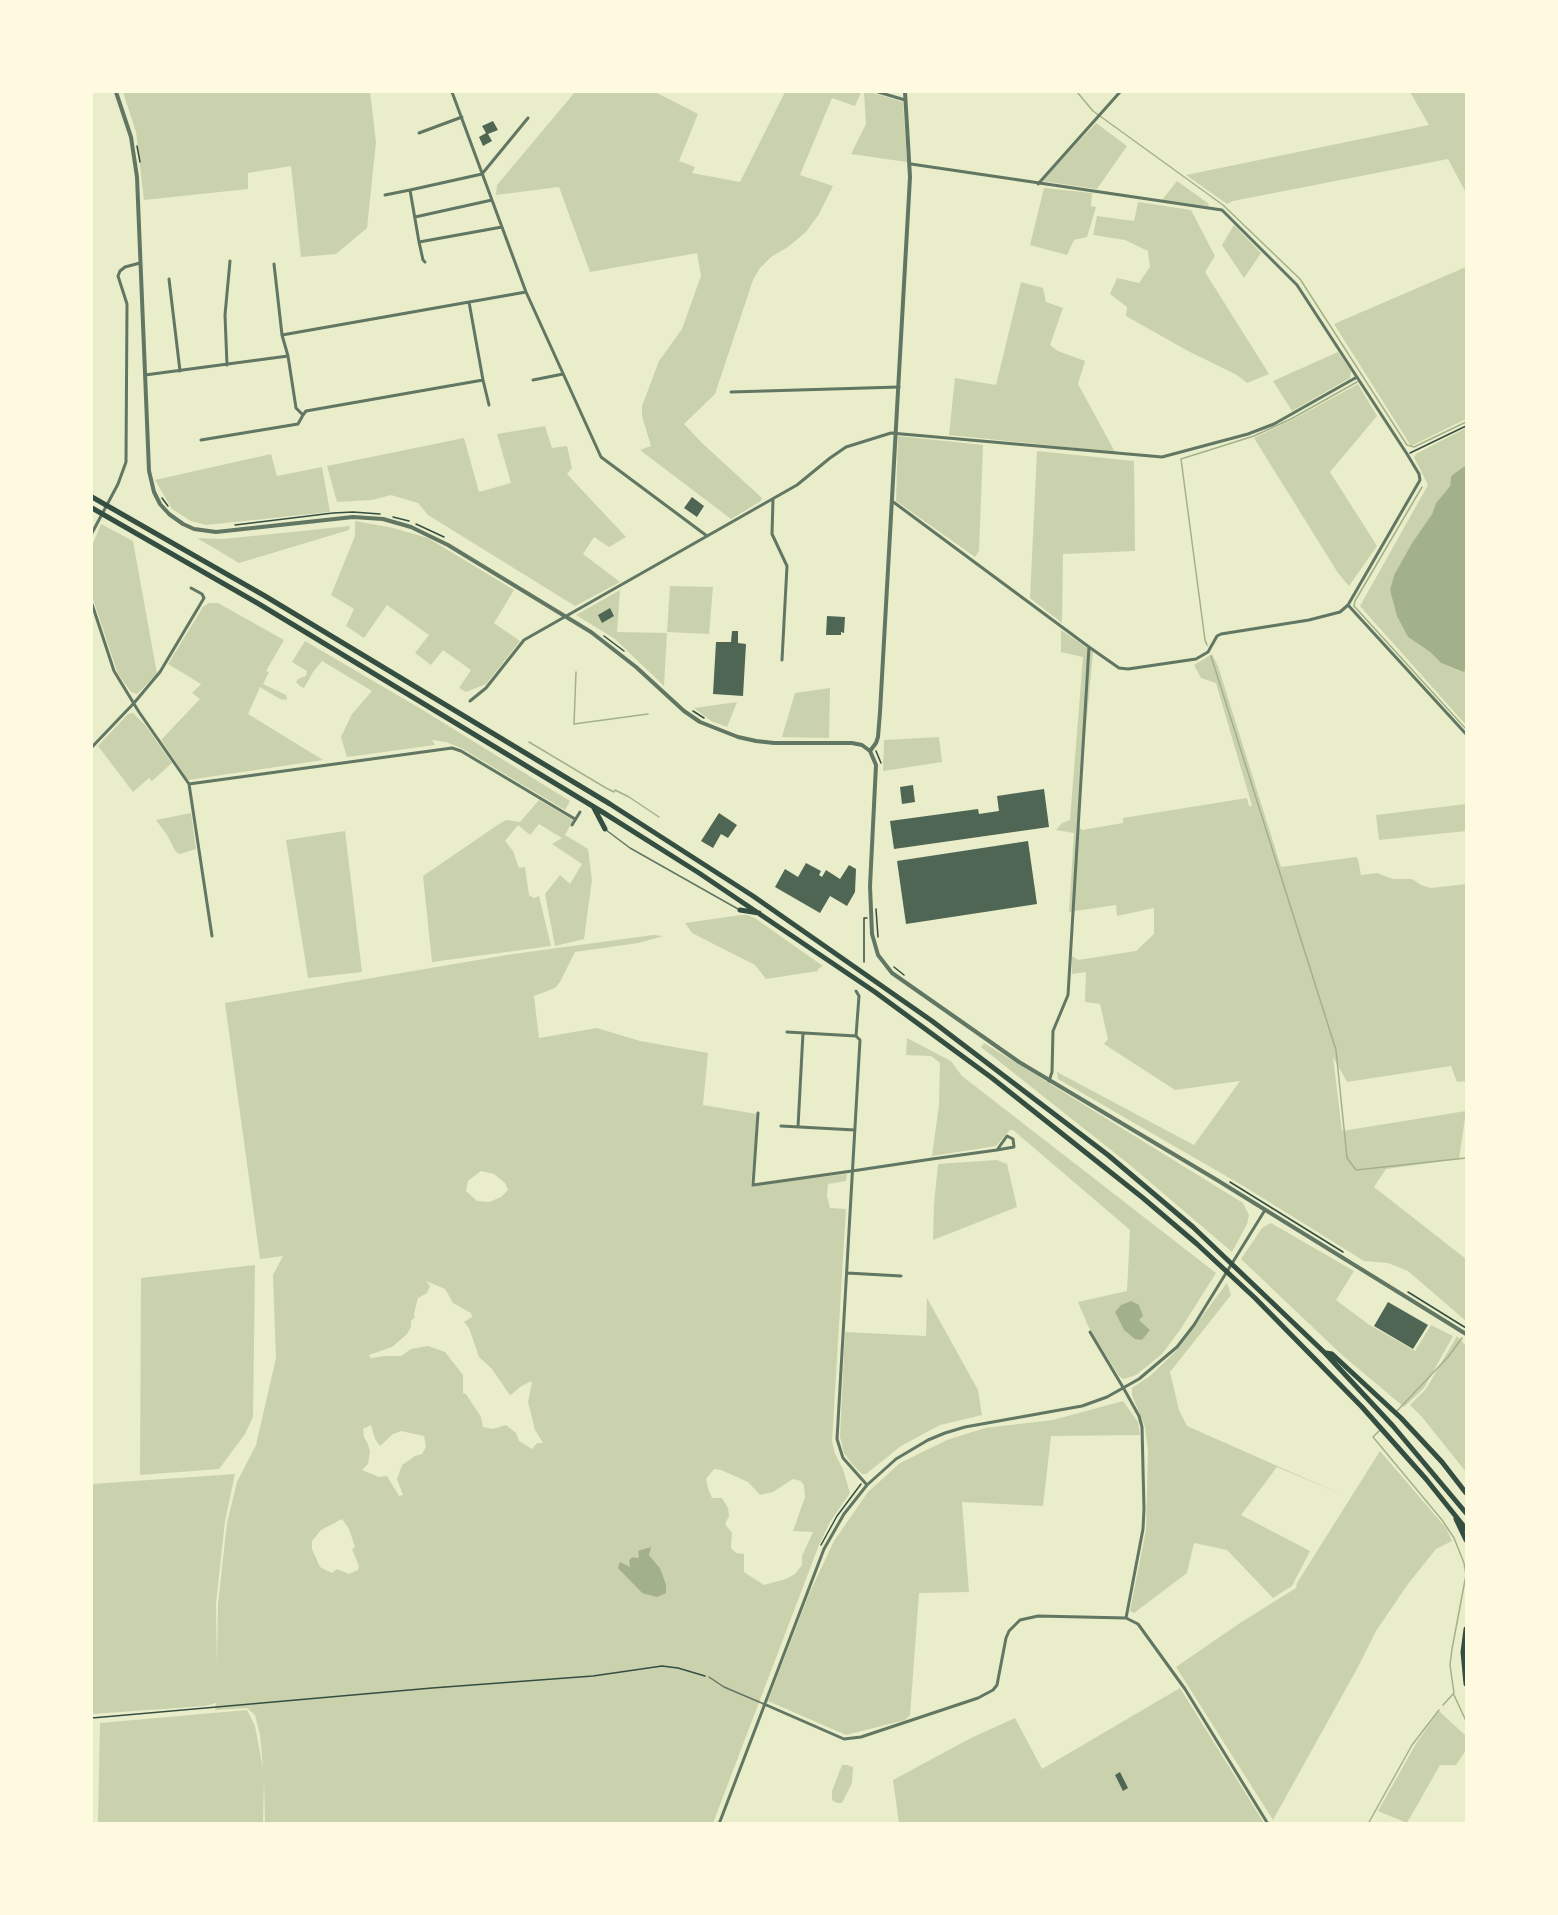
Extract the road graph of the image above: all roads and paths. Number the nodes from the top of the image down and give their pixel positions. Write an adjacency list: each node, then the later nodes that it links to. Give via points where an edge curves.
1 (117, 92): 21 (street, via 135,156)
2 (452, 92): 7 (street)
3 (878, 92): 6 (street)
4 (905, 92): 6 (street)
5 (1120, 92): 12 (street)
6 (905, 100): 10 (street)
7 (462, 117): 9 (street); 11 (street)
8 (528, 118): 11 (street)
9 (419, 133)
10 (911, 164): 12 (street); 35 (street)
11 (483, 174): 13 (street); 15 (street)
12 (1038, 184): 32 (street, via 1222,210 1297,285)
13 (410, 190): 14 (street); 16 (street)
14 (385, 195)
15 (492, 200): 16 (street); 17 (street)
16 (415, 217): 18 (street)
17 (502, 227): 18 (street); 24 (street)
18 (419, 242): 20 (street)
19 (230, 261): 28 (street, via 225,315)
20 (425, 262)
21 (141, 263): 31 (street); 52 (street, via 125,267 118,276 127,304 128,327 126,462)
22 (274, 264): 26 (street)
23 (169, 279): 29 (street)
24 (526, 292): 25 (street); 30 (street)
25 (469, 302): 26 (street); 33 (street)
26 (282, 335): 27 (street)
27 (288, 356): 28 (street); 38 (street, via 296,408)
28 (227, 365): 29 (street)
29 (180, 370): 31 (street)
30 (563, 374): 34 (street); 53 (street, via 601,457)
31 (145, 375): 58 (street, via 150,482 160,504 183,524 216,532 343,517 399,523 438,540)
32 (1357, 377): 40 (street, via 1274,424 1162,457); 42 (street)
33 (483, 380): 37 (street); 38 (street, via 306,411)
34 (533, 380)
35 (899, 387): 36 (street); 40 (street)
36 (731, 392)
37 (489, 405)
38 (303, 415): 41 (street, via 298,424)
39 (1467, 426): 42 (path)
40 (896, 434): 45 (street, via 846,447); 46 (street)
41 (201, 440)
42 (1407, 454): 57 (street, via 1419,474 1419,483)
43 (162, 496): 48 (path)
44 (92, 497): 105 (highway, via 619,810 878,982 1017,1084 1150,1190 1250,1279)
45 (773, 499): 53 (street); 62 (street, via 772,534 787,566)
46 (892, 501): 60 (street); 69 (street, via 878,738)
47 (92, 508): 71 (highway)
48 (172, 511)
49 (384, 514): 51 (path, via 333,513)
50 (392, 516): 54 (path)
51 (230, 525)
52 (92, 533)
53 (707, 536): 58 (street)
54 (445, 538)
55 (191, 588): 64 (street, via 202,594 203,601 160,672)
56 (92, 604): 64 (street, via 114,671)
57 (1348, 605): 60 (street, via 1333,615 1221,634 1203,656 1178,663 1122,669); 67 (street)
58 (566, 616): 63 (street, via 524,640 486,688); 69 (street, via 614,648 684,711 720,731 774,743 852,743)
59 (602, 634): 61 (path)
60 (1089, 647): 89 (street, via 1068,995 1053,1031)
61 (624, 651)
62 (782, 660)
63 (470, 701)
64 (134, 703): 68 (street); 70 (street)
65 (688, 708): 66 (path)
66 (704, 718)
67 (1467, 734)
68 (92, 747)
69 (870, 751): 89 (street, via 876,775 871,918 879,956 892,973 911,987)
70 (189, 784): 73 (street, via 452,748); 80 (street)
71 (593, 806): 75 (highway); 77 (highway)
72 (580, 812): 73 (street)
73 (575, 819): 74 (street)
74 (572, 825)
75 (606, 829): 76 (lane, via 630,848)
76 (740, 910): 77 (highway)
77 (760, 913): 109 (highway, via 993,1078 1197,1244 1322,1364)
78 (877, 917): 81 (path)
79 (864, 918): 82 (path)
80 (212, 936)
81 (879, 944)
82 (864, 962)
83 (892, 965): 84 (path)
84 (905, 976)
85 (856, 992): 88 (street)
86 (787, 1032): 87 (street)
87 (803, 1033): 88 (street); 92 (street)
88 (856, 1036): 93 (street, via 860,1040)
89 (1049, 1081): 97 (street)
90 (758, 1113): 95 (street, via 753,1185)
91 (781, 1126): 92 (street)
92 (798, 1127): 93 (street)
93 (855, 1130): 95 (street)
94 (997, 1150): 94 (street, via 1007,1136 1013,1138 1014,1147); 95 (street)
95 (852, 1171): 99 (street)
96 (1226, 1180): 98 (path)
97 (1265, 1210): 104 (street); 106 (street, via 1177,1347)
98 (1346, 1254)
99 (847, 1273): 100 (street); 107 (street, via 837,1439 843,1458)
100 (901, 1276)
101 (1400, 1287): 102 (path)
102 (1467, 1328)
103 (1090, 1332): 106 (street)
104 (1467, 1334)
105 (1325, 1353): 108 (highway, via 1332,1354 1394,1411); 110 (highway)
106 (1124, 1389): 107 (street, via 1082,1406 965,1427 928,1440); 113 (street, via 1142,1427 1144,1509)
107 (867, 1485): 118 (street, via 824,1549)
108 (1467, 1493)
109 (1453, 1512): 111 (highway); 112 (highway)
110 (1467, 1513)
111 (1467, 1529)
112 (1467, 1540)
113 (1126, 1618): 118 (street, via 1038,1616 1020,1620 1006,1638 993,1690 861,1737 844,1739); 121 (street, via 1138,1624 1185,1689)
114 (1467, 1629): 115 (highway, via 1463,1642)
115 (1465, 1656): 117 (highway)
116 (709, 1677): 118 (lane); 119 (path, via 662,1666 593,1676)
117 (1467, 1684)
118 (764, 1704): 120 (street)
119 (92, 1718)
120 (719, 1824)
121 (1268, 1824)

